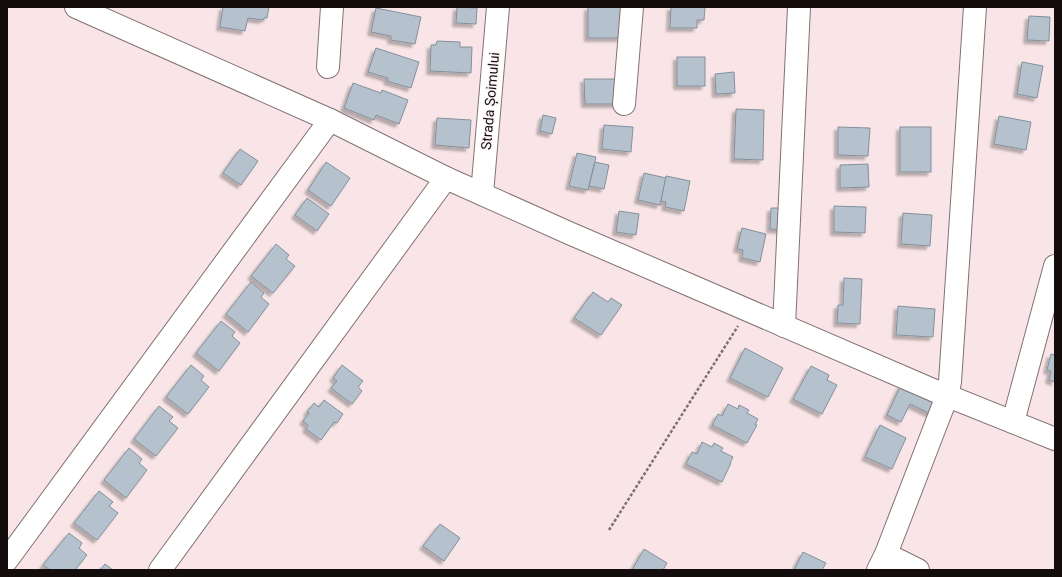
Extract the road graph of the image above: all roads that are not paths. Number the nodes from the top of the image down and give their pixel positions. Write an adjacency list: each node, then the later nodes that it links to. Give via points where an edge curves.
1 (76, 7): 9 (street)
2 (332, 7): 7 (street)
3 (498, 7): 11 (street, Strada Șoimului)
4 (632, 7): 8 (street)
5 (799, 7): 13 (street)
6 (975, 7): 14 (street)
7 (328, 67)
8 (624, 104)
9 (330, 120): 10 (street); 17 (street)
10 (446, 178): 11 (street); 19 (street)
11 (482, 194): 13 (street)
12 (1055, 266): 15 (street)
13 (784, 326): 14 (street)
14 (947, 396): 15 (street); 18 (street)
15 (1014, 422): 16 (street)
16 (1055, 439)
17 (7, 560)
18 (882, 562): 20 (street)
19 (160, 570)
20 (918, 570)

